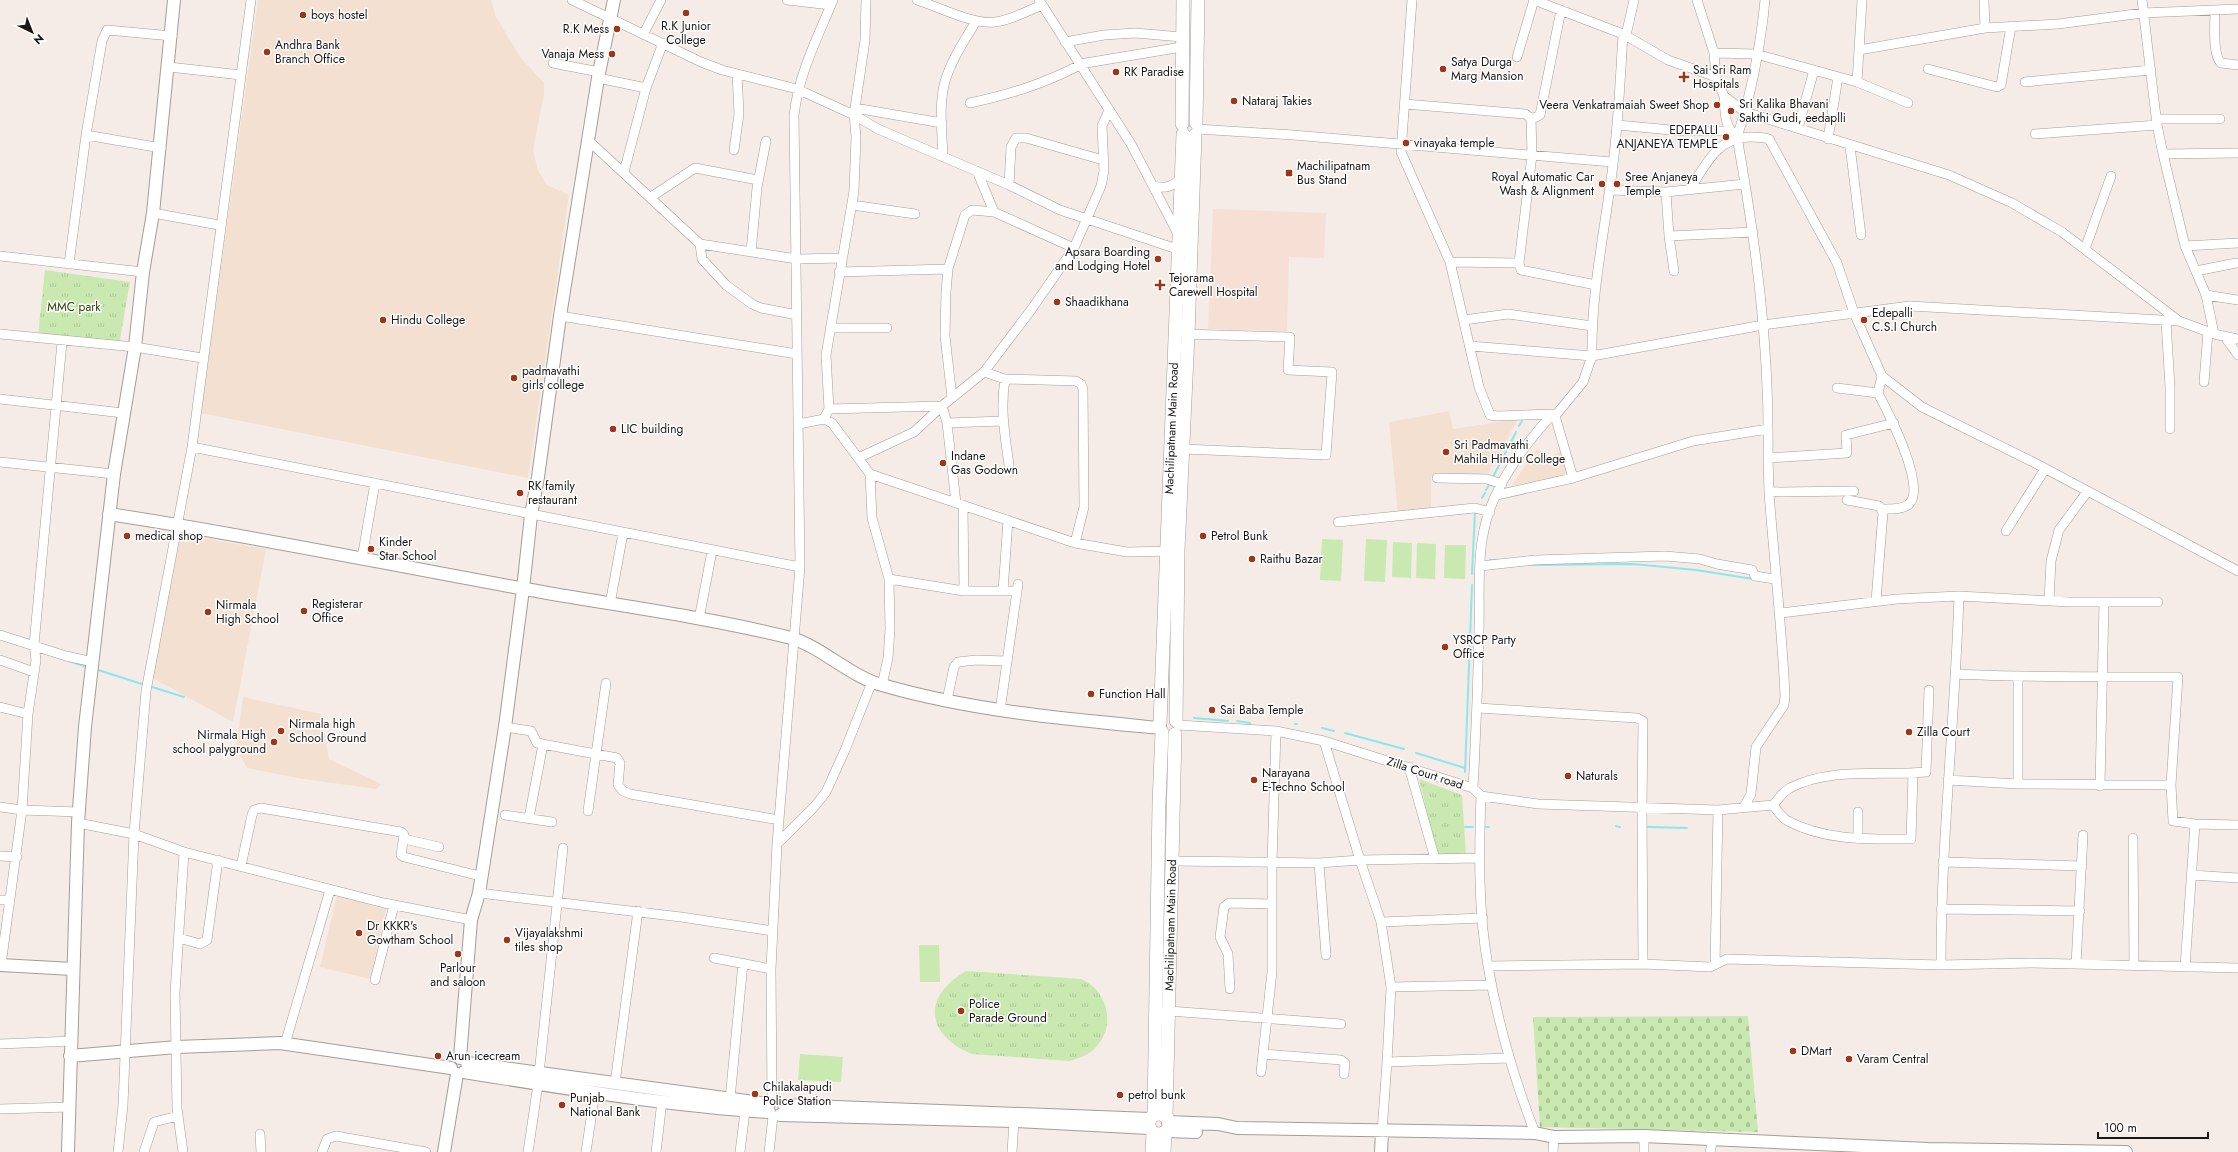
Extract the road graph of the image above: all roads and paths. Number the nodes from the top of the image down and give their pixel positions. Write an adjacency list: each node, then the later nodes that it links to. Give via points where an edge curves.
1 (174, 0): 32 (main road)
2 (250, 0): 48 (street)
3 (572, 0): 26 (street)
4 (614, 0): 26 (main road)
5 (661, 0): 30 (street)
6 (787, 0): 19 (street)
7 (866, 0): 61 (street, via 865,40)
8 (917, 0): 21 (street)
9 (1183, 0): 34 (main road, Machilipatnam Main Road)
10 (1198, 0): 69 (main road, Machilipatnam Main Road)
11 (1412, 0): 59 (street)
12 (1534, 0): 22 (street); 39 (street)
13 (1634, 0): 31 (street)
14 (1697, 0): 37 (street)
15 (1765, 0): 38 (street)
16 (1862, 0): 36 (street)
17 (1984, 0): 29 (street)
18 (2142, 0): 25 (street)
19 (832, 2): 55 (street)
20 (1040, 2): 27 (street, via 1011,18 995,22); 33 (street)
21 (945, 5): 27 (street)
22 (1561, 10): 31 (street); 63 (street, via 1540,115)
23 (2215, 10): 24 (street); 25 (street); 42 (street, via 2218,61)
24 (2238, 10)
25 (2143, 13): 28 (street, via 2058,24); 46 (street)
26 (612, 18): 30 (street); 49 (main road)
27 (976, 20): 66 (street, via 948,71 942,92)
28 (2012, 26): 29 (street); 44 (street, via 2001,85)
29 (1985, 28): 36 (street)
30 (644, 33): 35 (street)
31 (1625, 35): 50 (street, via 1668,60); 67 (street)
32 (172, 36): 43 (main road); 72 (street, via 107,30 102,41)
33 (1065, 42): 34 (street, via 1135,33); 41 (street)
34 (1182, 42): 41 (street); 69 (main road, Machilipatnam Main Road)
35 (663, 43): 47 (street, via 691,58); 54 (street)
36 (1859, 50): 52 (street)
37 (1714, 53): 38 (street); 50 (street)
38 (1756, 54): 45 (street); 62 (street)
39 (1517, 57)
40 (553, 63): 49 (street)
41 (1080, 65): 57 (street, via 1049,81 1026,89); 60 (street)
42 (2238, 65)
43 (178, 67): 48 (street); 79 (main road)
44 (1928, 69)
45 (1814, 70): 51 (street); 68 (street)
46 (2151, 70): 53 (street); 65 (street)
47 (737, 74): 55 (street); 80 (street, via 739,114)
48 (241, 75): 104 (street)
49 (599, 75): 54 (street); 75 (main road)
50 (1716, 77): 56 (street)
51 (1838, 77): 52 (street); 74 (street)
52 (1857, 82): 58 (street)
53 (2024, 82)
54 (646, 88): 88 (street)
55 (797, 89): 61 (street); 117 (street, via 794,115)
56 (1724, 96): 62 (street); 70 (street, via 1726,120)
57 (970, 103)
58 (1908, 103)
59 (1405, 104): 63 (street, via 1525,114); 77 (street)
60 (1109, 110): 85 (street, via 1102,126); 94 (street, via 1131,144)
61 (855, 111): 66 (street); 83 (street, via 878,129); 99 (street)
62 (1746, 112): 68 (street); 73 (street)
63 (1532, 119): 84 (street)
64 (2220, 119): 65 (street)
65 (2157, 122): 71 (street); 82 (street)
66 (942, 123): 83 (street)
67 (1618, 126): 70 (street, via 1682,132); 86 (street)
68 (1798, 128): 74 (street)
69 (1191, 129): 77 (street); 90 (main road, Machilipatnam Main Road); 114 (main road, Machilipatnam Main Road)
70 (1730, 131): 73 (street)
71 (2035, 134)
72 (86, 135): 79 (street); 121 (street)
73 (1737, 137): 92 (street); 95 (street, via 1716,151); 130 (street, via 1769,139 1837,263)
74 (1828, 140): 78 (street)
75 (589, 141): 88 (street); 132 (main road)
76 (766, 141): 91 (street)
77 (1401, 144): 84 (street); 118 (street, via 1401,152)
78 (1850, 146): 106 (street); 112 (street, via 1949,175 2012,202)
79 (161, 148): 101 (main road)
80 (734, 150)
81 (2238, 153): 82 (street)
82 (2163, 154): 110 (street)
83 (943, 156): 87 (street)
84 (1532, 156): 86 (street); 119 (street)
85 (1103, 160): 93 (street, via 1026,138 1016,138 1011,147); 103 (street, via 1101,186)
86 (1612, 162): 96 (street)
87 (977, 171): 93 (street); 100 (street)
88 (624, 172): 98 (street)
89 (2110, 176): 112 (street)
90 (1182, 177): 94 (street, via 1173,185 1164,188); 114 (main road, Machilipatnam Main Road)
91 (758, 180): 98 (street, via 696,168); 113 (street)
92 (1746, 184): 95 (street); 105 (street)
93 (1009, 185): 103 (street, via 1060,210)
94 (1153, 186): 114 (street)
95 (1690, 189): 97 (street)
96 (1609, 190): 97 (street); 127 (street)
97 (1666, 192): 107 (street)
98 (651, 198): 109 (street)
99 (852, 205): 102 (street); 116 (street)
100 (994, 212): 111 (street); 122 (street, via 972,210 965,215)
101 (162, 214): 104 (street); 125 (main road)
102 (915, 214)
103 (1088, 218): 111 (street); 114 (street)
104 (219, 225): 151 (street)
105 (1753, 232): 107 (street); 136 (street)
106 (1861, 235)
107 (1669, 236): 123 (street)
108 (2238, 243): 110 (street)
109 (700, 244): 113 (street); 131 (street, via 702,259 726,285 761,308)
110 (2186, 246): 124 (street)
111 (1074, 248): 152 (street)
112 (2085, 249): 135 (street)
113 (751, 252): 117 (street)
114 (1184, 253): 142 (main road, Machilipatnam Main Road)
115 (0, 256): 121 (street)
116 (842, 258): 117 (street); 126 (street)
117 (797, 259): 131 (street)
118 (1450, 262): 119 (street); 133 (street)
119 (1519, 263): 127 (street, via 1521,270)
120 (2236, 263): 124 (street)
121 (69, 264): 125 (street)
122 (948, 269): 126 (street); 158 (street, via 945,336)
123 (1674, 271)
124 (2196, 271): 128 (street)
125 (143, 272): 147 (main road)
126 (840, 272): 138 (street)
127 (1596, 285): 137 (street)
128 (2206, 295): 129 (street); 140 (street)
129 (2238, 300)
130 (1854, 313): 134 (street, via 1910,306); 136 (street); 153 (street)
131 (797, 315): 148 (street)
132 (560, 316): 148 (street); 195 (main road)
133 (1464, 320): 137 (street, via 1508,314); 146 (street)
134 (2166, 321): 135 (street); 171 (street)
135 (2179, 321): 140 (street)
136 (1763, 325): 150 (street); 170 (street)
137 (1592, 326): 150 (street)
138 (830, 328): 139 (street); 162 (street, via 826,355)
139 (887, 328)
140 (2211, 333): 143 (street); 155 (street)
141 (0, 334): 145 (street)
142 (1182, 334): 173 (main road, Machilipatnam Main Road); 173 (street, via 1290,338 1288,370 1332,372 1326,455); 203 (main road, Machilipatnam Main Road)
143 (2225, 337): 144 (street); 149 (street)
144 (2238, 339)
145 (62, 342): 147 (street); 160 (street)
146 (1470, 346): 150 (street); 164 (street, via 1479,387 1490,415)
147 (135, 347): 151 (street); 163 (main road)
148 (797, 354): 169 (street)
149 (2238, 355)
150 (1592, 356): 164 (street, via 1583,382)
151 (202, 358): 172 (street)
152 (984, 372): 154 (street); 158 (street)
153 (1882, 376): 157 (street); 179 (street, via 1922,407)
154 (1005, 379): 166 (street, via 1001,400); 201 (street, via 1076,381 1083,388 1084,507)
155 (2204, 382)
156 (1837, 388): 157 (street)
157 (1878, 393): 168 (street)
158 (952, 398): 161 (street)
159 (0, 399): 160 (street)
160 (55, 405): 163 (street); 178 (street)
161 (942, 406): 162 (street); 167 (street); 174 (street, via 914,432)
162 (829, 409): 165 (street)
163 (123, 413): 180 (main road)
164 (1554, 415): 183 (street); 185 (street, via 1525,446)
165 (824, 419): 169 (street); 174 (street, via 836,426)
166 (1003, 421): 167 (street); 177 (street)
167 (947, 423): 191 (street)
168 (1894, 423): 175 (street, via 1846,435 1847,453); 192 (street, via 1913,478 1914,496 1908,505 1898,509)
169 (800, 424): 206 (street, via 797,459)
170 (1768, 429): 175 (street); 183 (street, via 1693,440)
171 (2170, 429)
172 (192, 447): 184 (street); 198 (street)
173 (1183, 449): 203 (main road, Machilipatnam Main Road)
174 (858, 458): 181 (street)
175 (1768, 458): 187 (street)
176 (0, 462): 178 (street)
177 (1009, 465)
178 (50, 468): 180 (street); 223 (street)
179 (2045, 469): 188 (street); 199 (street)
180 (114, 474): 194 (main road)
181 (870, 474): 191 (street); 208 (street, via 872,518)
182 (1437, 478): 185 (street, via 1487,479)
183 (1573, 478): 189 (street)
184 (375, 483): 195 (street); 204 (street)
185 (1502, 484): 189 (street)
186 (1854, 491): 187 (street)
187 (1769, 492): 209 (street)
188 (2087, 492): 207 (street); 215 (street, via 2059,530 2051,561)
189 (1497, 495): 193 (street)
190 (1847, 500): 192 (street, via 1879,506)
191 (959, 504): 196 (street); 211 (street)
192 (1882, 509): 214 (street)
193 (1490, 512): 197 (street, via 1475,508); 205 (street, via 1484,530)
194 (109, 514): 198 (main road); 226 (main road)
195 (531, 514): 200 (street); 210 (main road)
196 (1008, 520): 201 (street); 212 (street)
197 (1338, 522)
198 (177, 524): 204 (main road); 268 (street, via 147,686)
199 (2006, 532)
200 (623, 533): 202 (street); 218 (street)
201 (1075, 543): 203 (street, via 1127,552)
202 (712, 551): 206 (street); 220 (street)
203 (1172, 552): 240 (main road, Machilipatnam Main Road)
204 (362, 558): 210 (main road)
205 (1480, 566): 209 (street, via 1536,560 1665,556 1700,559 1752,570 1755,576); 236 (street)
206 (800, 567): 222 (street)
207 (2238, 571)
208 (889, 579): 211 (street); 232 (street, via 888,658)
209 (1775, 579): 219 (street)
210 (524, 589): 218 (main road); 239 (main road)
211 (964, 591): 212 (street)
212 (1003, 591): 225 (street, via 1018,587)
213 (1959, 596): 214 (street); 215 (street); 228 (street)
214 (1876, 601): 219 (street)
215 (2049, 601): 216 (street)
216 (2104, 602): 217 (street); 229 (street)
217 (2158, 602)
218 (610, 604): 220 (main road)
219 (1781, 613): 255 (street, via 1786,696 1784,705 1756,747 1750,794)
220 (699, 619): 222 (main road)
221 (0, 635): 223 (street)
222 (795, 639): 232 (main road); 264 (street)
223 (34, 646): 226 (street); 227 (street)
224 (0, 660): 227 (street)
225 (1006, 661): 234 (street, via 958,662 954,667); 237 (street)
226 (92, 667): 262 (main road)
227 (34, 672): 238 (street)
228 (1956, 674): 230 (street); 247 (street)
229 (2101, 676): 230 (street); 249 (street, via 2178,677); 250 (street)
230 (2018, 677): 248 (street)
231 (606, 683): 244 (street)
232 (877, 684): 234 (main road); 273 (street, via 826,792)
233 (1929, 690): 246 (street, via 1926,772)
234 (947, 700): 237 (main road)
235 (0, 707): 238 (street)
236 (1478, 708): 251 (street); 256 (street, via 1640,718 1645,724)
237 (1000, 711): 240 (main road)
238 (28, 714): 257 (street)
239 (505, 727): 243 (street, via 531,731 537,743); 290 (main road)
240 (1168, 727): 241 (street, Zilla Court road); 283 (main road, Machilipatnam Main Road); 352 (main road, Machilipatnam Main Road, via 1158,804)
241 (1276, 731): 242 (street, Zilla Court road); 285 (street)
242 (1324, 741): 245 (street, Zilla Court road); 282 (street)
243 (543, 744): 244 (street); 263 (street)
244 (596, 754): 258 (street); 264 (street, via 619,760 618,785 630,794)
245 (1409, 767): 251 (street, Zilla Court road); 280 (street)
246 (1913, 773): 253 (street, via 1856,774 1813,779 1788,789); 272 (street, via 1911,839)
247 (1948, 780): 248 (street); 284 (street)
248 (2018, 784): 250 (street)
249 (2171, 785): 250 (street); 266 (street, via 2173,821)
250 (2100, 786)
251 (1473, 788): 252 (street, Zilla Court road)
252 (1481, 796): 256 (street, via 1538,804); 279 (street)
253 (1773, 805): 255 (street); 272 (street, via 1786,820 1820,833)
254 (0, 807): 257 (street)
255 (1744, 807): 259 (street)
256 (1642, 808): 259 (street); 311 (street)
257 (22, 810): 262 (street); 278 (street)
258 (588, 810)
259 (1718, 810): 314 (street)
260 (1858, 812): 272 (street)
261 (505, 815): 263 (street)
262 (78, 817): 268 (street); 320 (main road)
263 (529, 818): 265 (street)
264 (779, 820): 273 (street)
265 (552, 822)
266 (2195, 824): 267 (street); 289 (street)
267 (2238, 825)
268 (134, 834): 276 (street); 333 (street)
269 (2083, 835): 288 (street)
270 (2133, 838): 316 (street)
271 (404, 839): 274 (street); 287 (street, via 403,834 397,831 261,808 254,810 252,815); 290 (street, via 401,855 404,857)
272 (1858, 839)
273 (777, 844): 305 (street)
274 (439, 847)
275 (563, 848): 296 (street)
276 (184, 852): 281 (street); 306 (street)
277 (0, 856): 278 (street)
278 (16, 857): 295 (street)
279 (1479, 858): 280 (street); 302 (street)
280 (1435, 859): 282 (street)
281 (218, 860): 287 (street); 306 (street, via 207,940 200,944)
282 (1360, 860): 286 (street); 304 (street)
283 (1172, 861): 285 (street); 326 (main road, Machilipatnam Main Road)
284 (1944, 862): 288 (street); 299 (street)
285 (1272, 863): 286 (street); 297 (street)
286 (1319, 863): 308 (street)
287 (241, 866): 292 (street)
288 (2082, 866): 300 (street)
289 (2192, 875): 291 (street); 318 (street)
290 (480, 876): 293 (main road)
291 (2238, 878)
292 (330, 890): 298 (street); 331 (street)
293 (478, 892): 296 (street); 303 (main road)
294 (0, 900): 295 (street)
295 (10, 900): 307 (street)
296 (559, 901): 301 (street); 341 (street)
297 (1272, 904): 325 (street, via 1229,903 1224,907 1220,937 1228,954); 327 (street)
298 (394, 905): 303 (street); 322 (street)
299 (1941, 909): 300 (street); 315 (street)
300 (2080, 911): 312 (street)
301 (638, 912): 305 (street); 342 (street)
302 (1483, 918): 304 (street); 317 (street)
303 (471, 920): 338 (main road)
304 (1381, 922): 324 (street)
305 (773, 931): 321 (street)
306 (178, 938): 332 (street, via 175,993)
307 (3, 939): 313 (street)
308 (1326, 955)
309 (714, 958): 310 (street)
310 (743, 964): 321 (street); 344 (street)
311 (1643, 964): 314 (street, via 1710,967); 317 (street)
312 (2076, 964): 315 (street); 316 (street)
313 (1, 965): 320 (main road)
314 (1715, 965): 315 (street, via 1727,959)
315 (1941, 965)
316 (2134, 965): 318 (street)
317 (1488, 966): 323 (street)
318 (2185, 966): 319 (street)
319 (2238, 968)
320 (74, 969): 329 (main road)
321 (771, 969): 348 (street)
322 (375, 980)
323 (1492, 985): 324 (street); 336 (street)
324 (1391, 987): 337 (street)
325 (1230, 989)
326 (1169, 1011): 327 (street); 352 (main road, Machilipatnam Main Road)
327 (1269, 1018): 328 (street); 334 (street)
328 (1341, 1024)
329 (72, 1042): 330 (street); 335 (main road)
330 (0, 1044)
331 (285, 1044): 332 (main road); 338 (main road)
332 (177, 1047): 333 (main road); 350 (street)
333 (125, 1053): 335 (main road); 362 (street)
334 (1263, 1054): 339 (street); 340 (street, via 1341,1060 1345,1063)
335 (70, 1056): 346 (main road)
336 (1509, 1058): 337 (street); 354 (street, via 1515,1082)
337 (1387, 1062): 353 (street)
338 (460, 1067): 341 (main road); 368 (main road)
339 (1261, 1072)
340 (1344, 1074)
341 (538, 1079): 342 (main road); 343 (main road); 369 (street)
342 (615, 1084): 344 (main road)
343 (595, 1092): 345 (main road); 370 (street)
344 (730, 1098): 348 (main road)
345 (662, 1101): 349 (main road); 371 (street)
346 (70, 1107): 347 (street); 361 (main road)
347 (0, 1110)
348 (775, 1110): 349 (main road); 351 (main road); 352 (main road); 373 (street); 374 (street)
349 (745, 1111): 372 (street)
350 (178, 1116): 363 (street, via 154,1122); 364 (street)
351 (1014, 1121): 352 (main road); 375 (street)
352 (1159, 1125): 353 (main road, via 1218,1124 1237,1128); 376 (main road, Machilipatnam Main Road); 377 (main road, Machilipatnam Main Road)
353 (1382, 1132): 354 (main road); 378 (main road)
354 (1535, 1133): 357 (main road)
355 (260, 1134): 365 (street)
356 (1644, 1136): 357 (main road); 358 (main road); 380 (street)
357 (1554, 1137): 379 (street)
358 (1712, 1139): 359 (main road); 381 (street)
359 (1803, 1147): 360 (main road)
360 (1931, 1151): 382 (main road)
361 (68, 1152)
362 (120, 1152)
363 (144, 1152)
364 (183, 1152)
365 (261, 1152)
366 (322, 1152): 367 (street, via 327,1139 336,1136)
367 (426, 1152)
368 (444, 1152)
369 (528, 1152)
370 (586, 1152)
371 (656, 1152)
372 (740, 1152)
373 (769, 1152)
374 (775, 1152)
375 (1012, 1152)
376 (1152, 1152)
377 (1164, 1152)
378 (1381, 1152)
379 (1553, 1152)
380 (1644, 1152)
381 (1710, 1152)
382 (2126, 1152)

